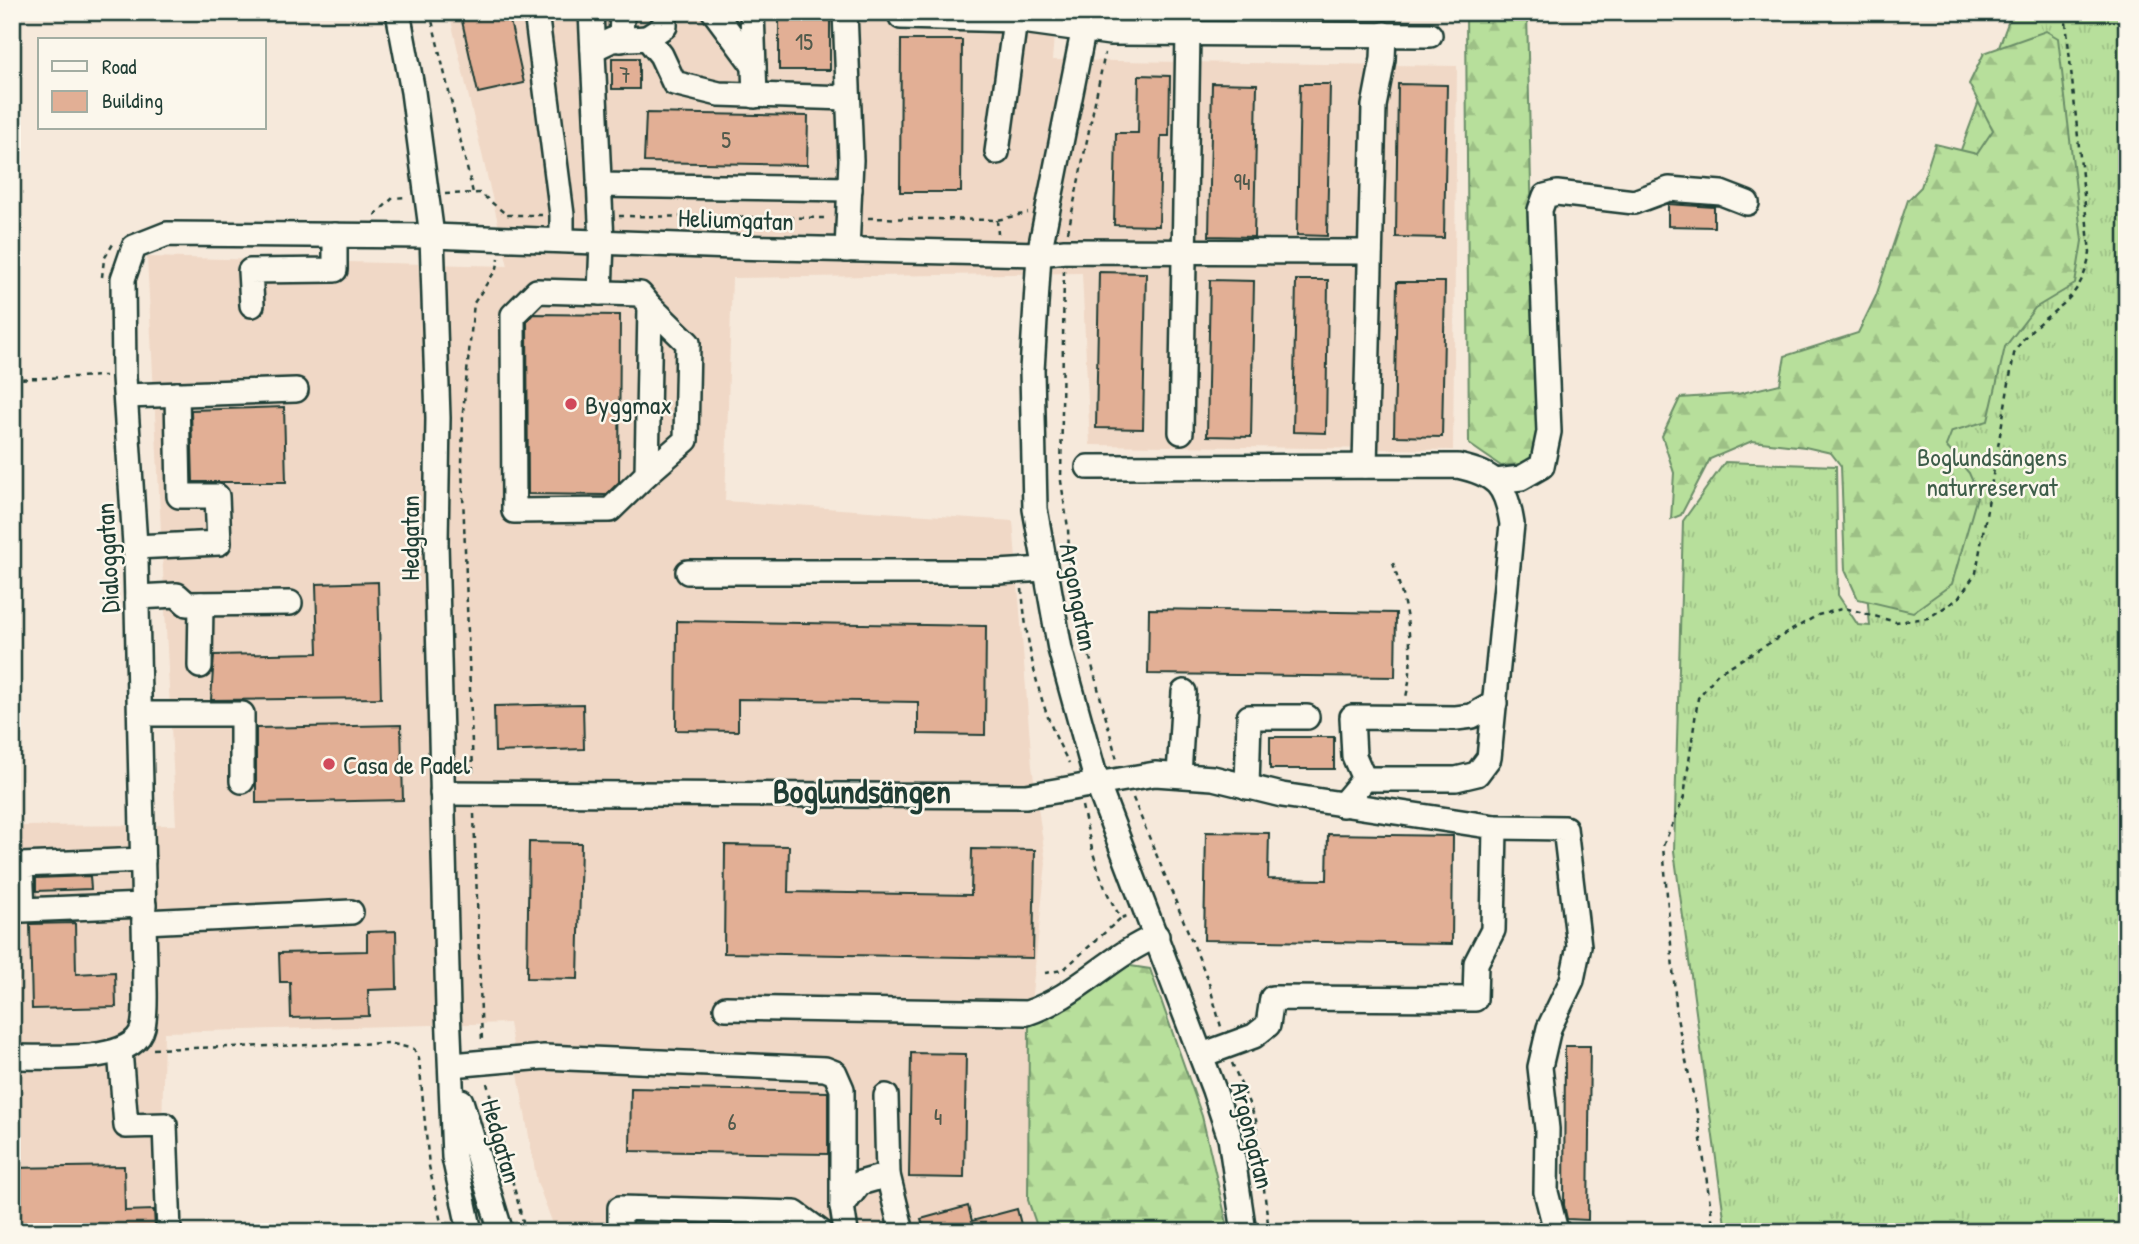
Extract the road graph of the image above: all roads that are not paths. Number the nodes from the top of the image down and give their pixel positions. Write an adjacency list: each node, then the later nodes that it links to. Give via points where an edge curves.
1 (398, 12): 27 (street, Hedgatan)
2 (536, 12): 28 (street)
3 (591, 12): 18 (street)
4 (714, 12): 19 (street)
5 (752, 12): 19 (street)
6 (845, 12): 21 (street)
7 (901, 12): 10 (street, via 901,17)
8 (622, 14): 17 (street)
9 (665, 15): 16 (street, via 665,26)
10 (1015, 20): 11 (street); 22 (street)
11 (1085, 22): 13 (street, via 1110,33); 33 (street, Argongatan)
12 (1342, 22): 13 (street); 14 (street)
13 (1188, 32): 31 (street)
14 (1384, 34): 15 (street); 32 (street, via 1374,106)
15 (1430, 35)
16 (647, 38): 17 (street); 20 (street, via 674,83 719,94)
17 (621, 40): 18 (street)
18 (593, 50): 23 (street)
19 (754, 66): 20 (street)
20 (755, 96): 21 (street)
21 (848, 98): 24 (street)
22 (997, 152)
23 (599, 186): 24 (street); 29 (street)
24 (850, 189): 30 (street)
25 (1747, 203): 44 (street, via 1721,193 1669,189 1634,202 1557,192 1545,196 1540,210 1549,432 1542,466 1521,478)
26 (335, 235): 27 (street, Dialoggatan); 35 (street, via 335,270 250,271); 39 (street, Dialoggatan, via 167,234 134,247 122,279)
27 (432, 236): 28 (street, Heliumgatan); 61 (street, Hedgatan)
28 (562, 240): 29 (street, Heliumgatan)
29 (602, 242): 30 (street, Heliumgatan); 34 (street)
30 (847, 250): 33 (street, Heliumgatan)
31 (1185, 251): 32 (street); 33 (street); 40 (street)
32 (1370, 252): 41 (street)
33 (1039, 254): 46 (street, Argongatan, via 1032,440)
34 (600, 293): 36 (street, via 640,294); 43 (street, via 537,291 513,315 514,511 610,510)
35 (252, 305)
36 (650, 306): 43 (street); 43 (street, via 688,343 688,357 686,440)
37 (296, 390): 38 (street)
38 (177, 394): 39 (street); 45 (street, via 179,496 217,496 219,543)
39 (125, 396): 45 (street, Dialoggatan)
40 (1181, 432)
41 (1365, 466): 42 (street); 44 (street, via 1458,466)
42 (1088, 467)
43 (647, 474)
44 (1496, 481): 53 (street, via 1508,498 1512,524)
45 (135, 547): 48 (street, Dialoggatan)
46 (1044, 569): 47 (street); 59 (street, Argongatan, via 1070,694)
47 (688, 572)
48 (137, 597): 50 (street, via 177,595 187,604); 54 (street, Dialoggatan)
49 (290, 603): 50 (street)
50 (201, 604): 51 (street)
51 (201, 666)
52 (1184, 692): 56 (street)
53 (1495, 704): 57 (street, via 1489,758 1477,774 1457,779); 57 (street, via 1472,716 1352,717 1354,756)
54 (140, 714): 58 (street, via 242,714); 64 (street, Dialoggatan)
55 (1307, 718): 60 (street, via 1249,717)
56 (1180, 775): 59 (street); 60 (street)
57 (1364, 779): 62 (street)
58 (242, 781)
59 (1097, 783): 61 (street, via 1026,796); 67 (street, Argongatan)
60 (1247, 787): 62 (street)
61 (442, 793): 72 (street, Hedgatan)
62 (1342, 805): 63 (street)
63 (1495, 827): 70 (street, via 1493,930 1476,963 1475,999 1272,998 1268,1025 1254,1036); 84 (street, via 1565,828 1578,946 1572,980 1549,1028 1540,1067 1547,1129 1546,1192)
64 (143, 860): 66 (street, Dialoggatan); 66 (street, via 21,865 23,910)
65 (351, 912): 66 (street)
66 (144, 913): 69 (street, Dialoggatan, via 142,1029 131,1046)
67 (1157, 936): 68 (street, via 1135,945 1056,1003 1027,1013); 70 (street, Argongatan)
68 (726, 1008)
69 (120, 1050): 71 (street, via 109,1055); 76 (street, via 127,1126 166,1125)
70 (1202, 1055): 83 (street, Argongatan, via 1230,1138)
71 (12, 1057)
72 (452, 1065): 75 (street, via 544,1057 825,1069 835,1073 842,1089); 77 (street, Hedgatan, via 454,1157); 78 (street, Hedgatan)
73 (886, 1096): 74 (street)
74 (888, 1175): 75 (street, via 860,1183); 82 (street)
75 (842, 1206): 81 (street)
76 (169, 1232)
77 (470, 1232)
78 (501, 1232)
79 (620, 1232): 80 (street, via 620,1208 795,1213)
80 (821, 1232)
81 (846, 1232)
82 (902, 1232)
83 (1244, 1232)
84 (1559, 1232)

